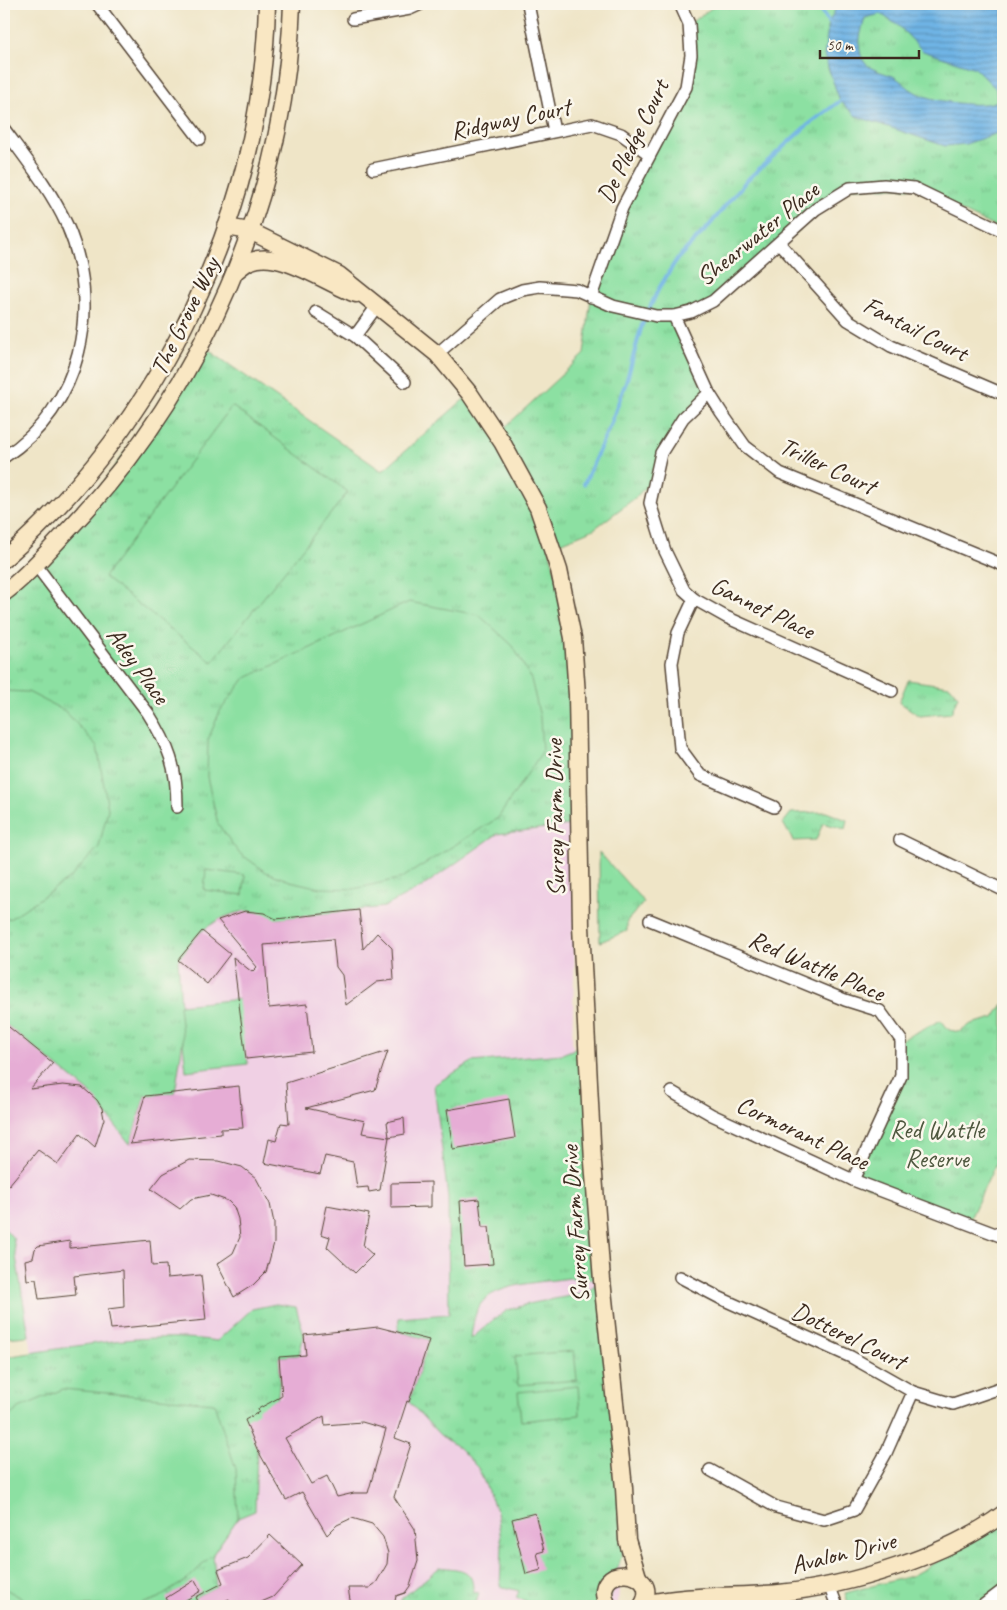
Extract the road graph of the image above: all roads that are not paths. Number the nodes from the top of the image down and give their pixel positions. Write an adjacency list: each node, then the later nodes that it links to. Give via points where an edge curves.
1 (97, 4): 10 (street)
2 (267, 4): 13 (street, The Grove Way, via 254,128)
3 (292, 4): 15 (street, The Grove Way, via 282,104)
4 (421, 4): 7 (street, via 410,9)
5 (528, 4): 9 (street)
6 (680, 4): 11 (street, De Pledge Court, via 689,24 691,55 686,87)
7 (353, 19)
8 (4, 129): 29 (street, via 32,166 66,224 79,263 85,297 83,334 74,370 61,398 40,426)
9 (554, 131): 11 (street, Ridgway Court, via 592,124 621,134); 12 (street, Ridgway Court)
10 (200, 139)
11 (650, 154): 20 (street, De Pledge Court, via 622,208)
12 (373, 169)
13 (226, 227): 15 (street); 30 (street, The Grove Way, via 193,307 141,400 75,487)
14 (1003, 231): 16 (street, Shearwater Place, via 914,188 884,185 850,188 816,209)
15 (248, 237): 17 (street); 18 (street, The Grove Way); 19 (street, Surrey Farm Drive, via 326,267 350,282)
16 (779, 243): 23 (street, Shearwater Place, via 713,302); 28 (street, Fantail Court, via 848,320 892,346)
17 (289, 264): 18 (street, via 256,260); 19 (street)
18 (235, 272): 32 (street, The Grove Way, via 190,365 151,428 96,502)
19 (363, 296): 21 (street, Surrey Farm Drive)
20 (592, 296): 23 (street, Shearwater Place, via 613,306 656,316); 25 (street, Shearwater Place, via 560,288 522,290 500,299)
21 (377, 306): 24 (street); 25 (street, Surrey Farm Drive)
22 (316, 312): 24 (street)
23 (674, 316): 27 (street, Triller Court)
24 (354, 336): 26 (street)
25 (437, 354): 50 (street, Surrey Farm Drive, via 470,394 502,442 538,508 559,570 573,638 581,916 593,1162)
26 (405, 382)
27 (709, 393): 33 (street, Triller Court, via 745,446 780,473); 35 (street, Gannet Place, via 683,418 661,454 650,503 665,551 684,590)
28 (1003, 394)
29 (4, 457)
30 (18, 546): 31 (street, The Grove Way); 32 (street)
31 (4, 559)
32 (35, 564): 34 (street, The Grove Way); 37 (street, Adey Place, via 164,739 176,776)
33 (1003, 565)
34 (4, 593)
35 (694, 599): 36 (street, Gannet Place, via 726,617); 38 (street, via 678,633 672,663 680,748 700,775)
36 (892, 691)
37 (177, 807)
38 (774, 807)
39 (900, 840): 40 (street)
40 (1003, 890)
41 (650, 920): 43 (street, Red Wattle Place, via 845,1000 880,1011 901,1040 901,1076)
42 (672, 1092): 43 (street, Cormorant Place, via 712,1115)
43 (853, 1180): 44 (street, Cormorant Place)
44 (1003, 1237)
45 (680, 1277): 47 (street, Dotterel Court, via 851,1357)
46 (1003, 1387): 47 (street, Dotterel Court, via 953,1404)
47 (913, 1392): 48 (street, via 886,1453 854,1510 824,1520 776,1507)
48 (710, 1470)
49 (1003, 1514): 53 (street, Avalon Drive, via 982,1530 918,1558 878,1573)
50 (627, 1540): 51 (street, Surrey Farm Drive); 52 (street, Surrey Farm Drive)
51 (615, 1576): 52 (street, Avalon Drive, via 630,1574); 57 (street, Surrey Farm Drive, via 608,1581 604,1593)
52 (641, 1582): 55 (street, Avalon Drive); 56 (street, Surrey Farm Drive, via 646,1596)
53 (829, 1585): 55 (street, Avalon Drive, via 781,1592); 58 (street)
54 (1003, 1590): 59 (street)
55 (683, 1597): 56 (street, Avalon Drive)
56 (643, 1605)
57 (608, 1606)
58 (837, 1606)
59 (982, 1606)

